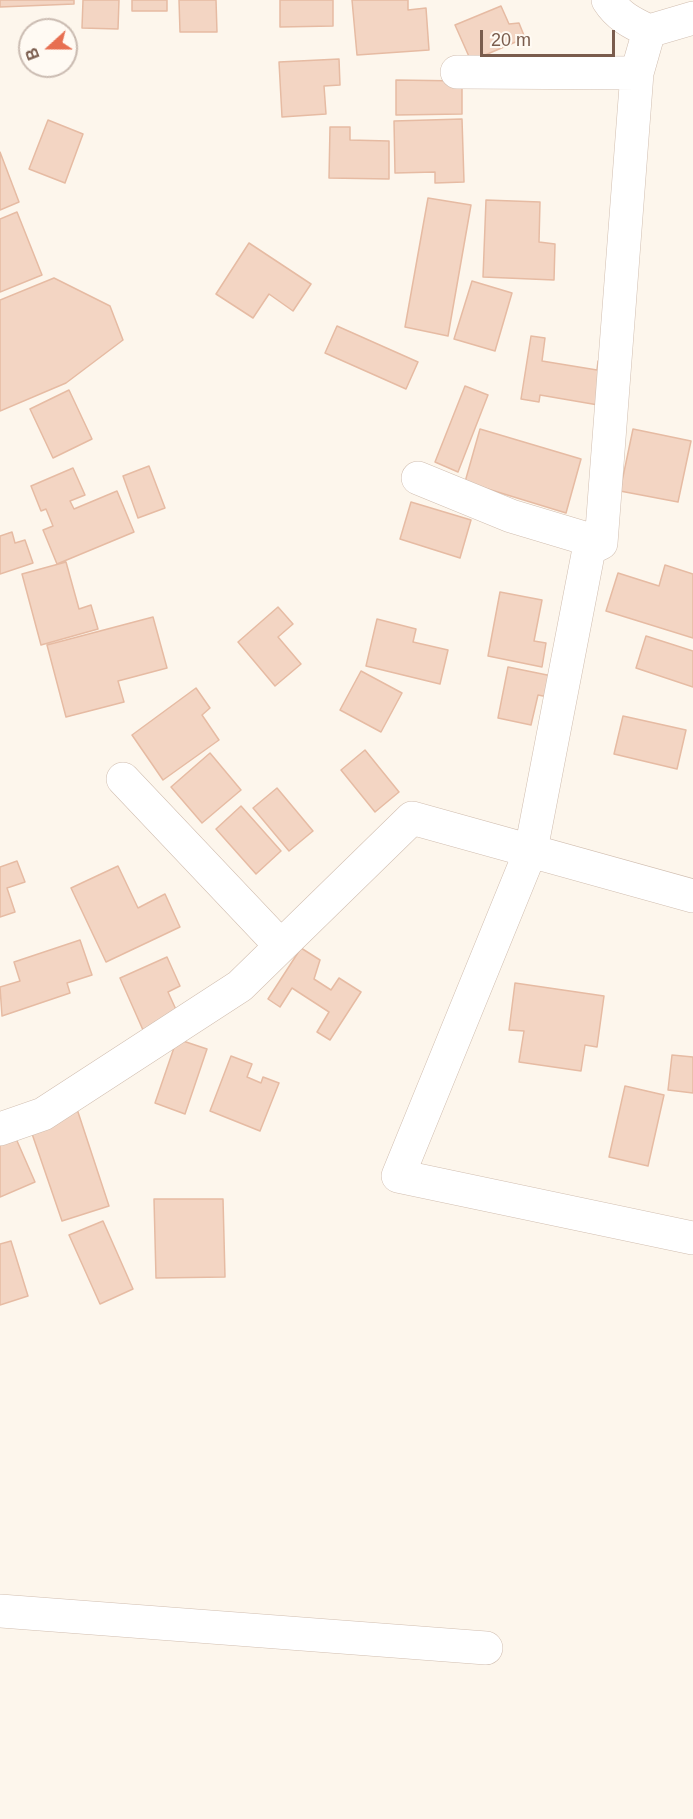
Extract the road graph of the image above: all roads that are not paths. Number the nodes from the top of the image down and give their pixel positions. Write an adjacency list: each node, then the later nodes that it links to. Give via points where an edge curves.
1 (608, 0): 3 (street, via 630,22)
2 (693, 18): 3 (street)
3 (649, 31): 5 (street)
4 (457, 72): 5 (street)
5 (637, 73): 7 (street)
6 (418, 478): 7 (street, via 511,516)
7 (601, 543): 9 (street, via 589,549)
8 (123, 779): 11 (street)
9 (531, 850): 10 (street); 11 (street, via 412,818); 13 (street, via 398,1176)
10 (693, 896)
11 (281, 946): 12 (street, via 240,986 211,1005 43,1114)
12 (0, 1129)
13 (693, 1238)
14 (0, 1611): 15 (street)
15 (486, 1648)

